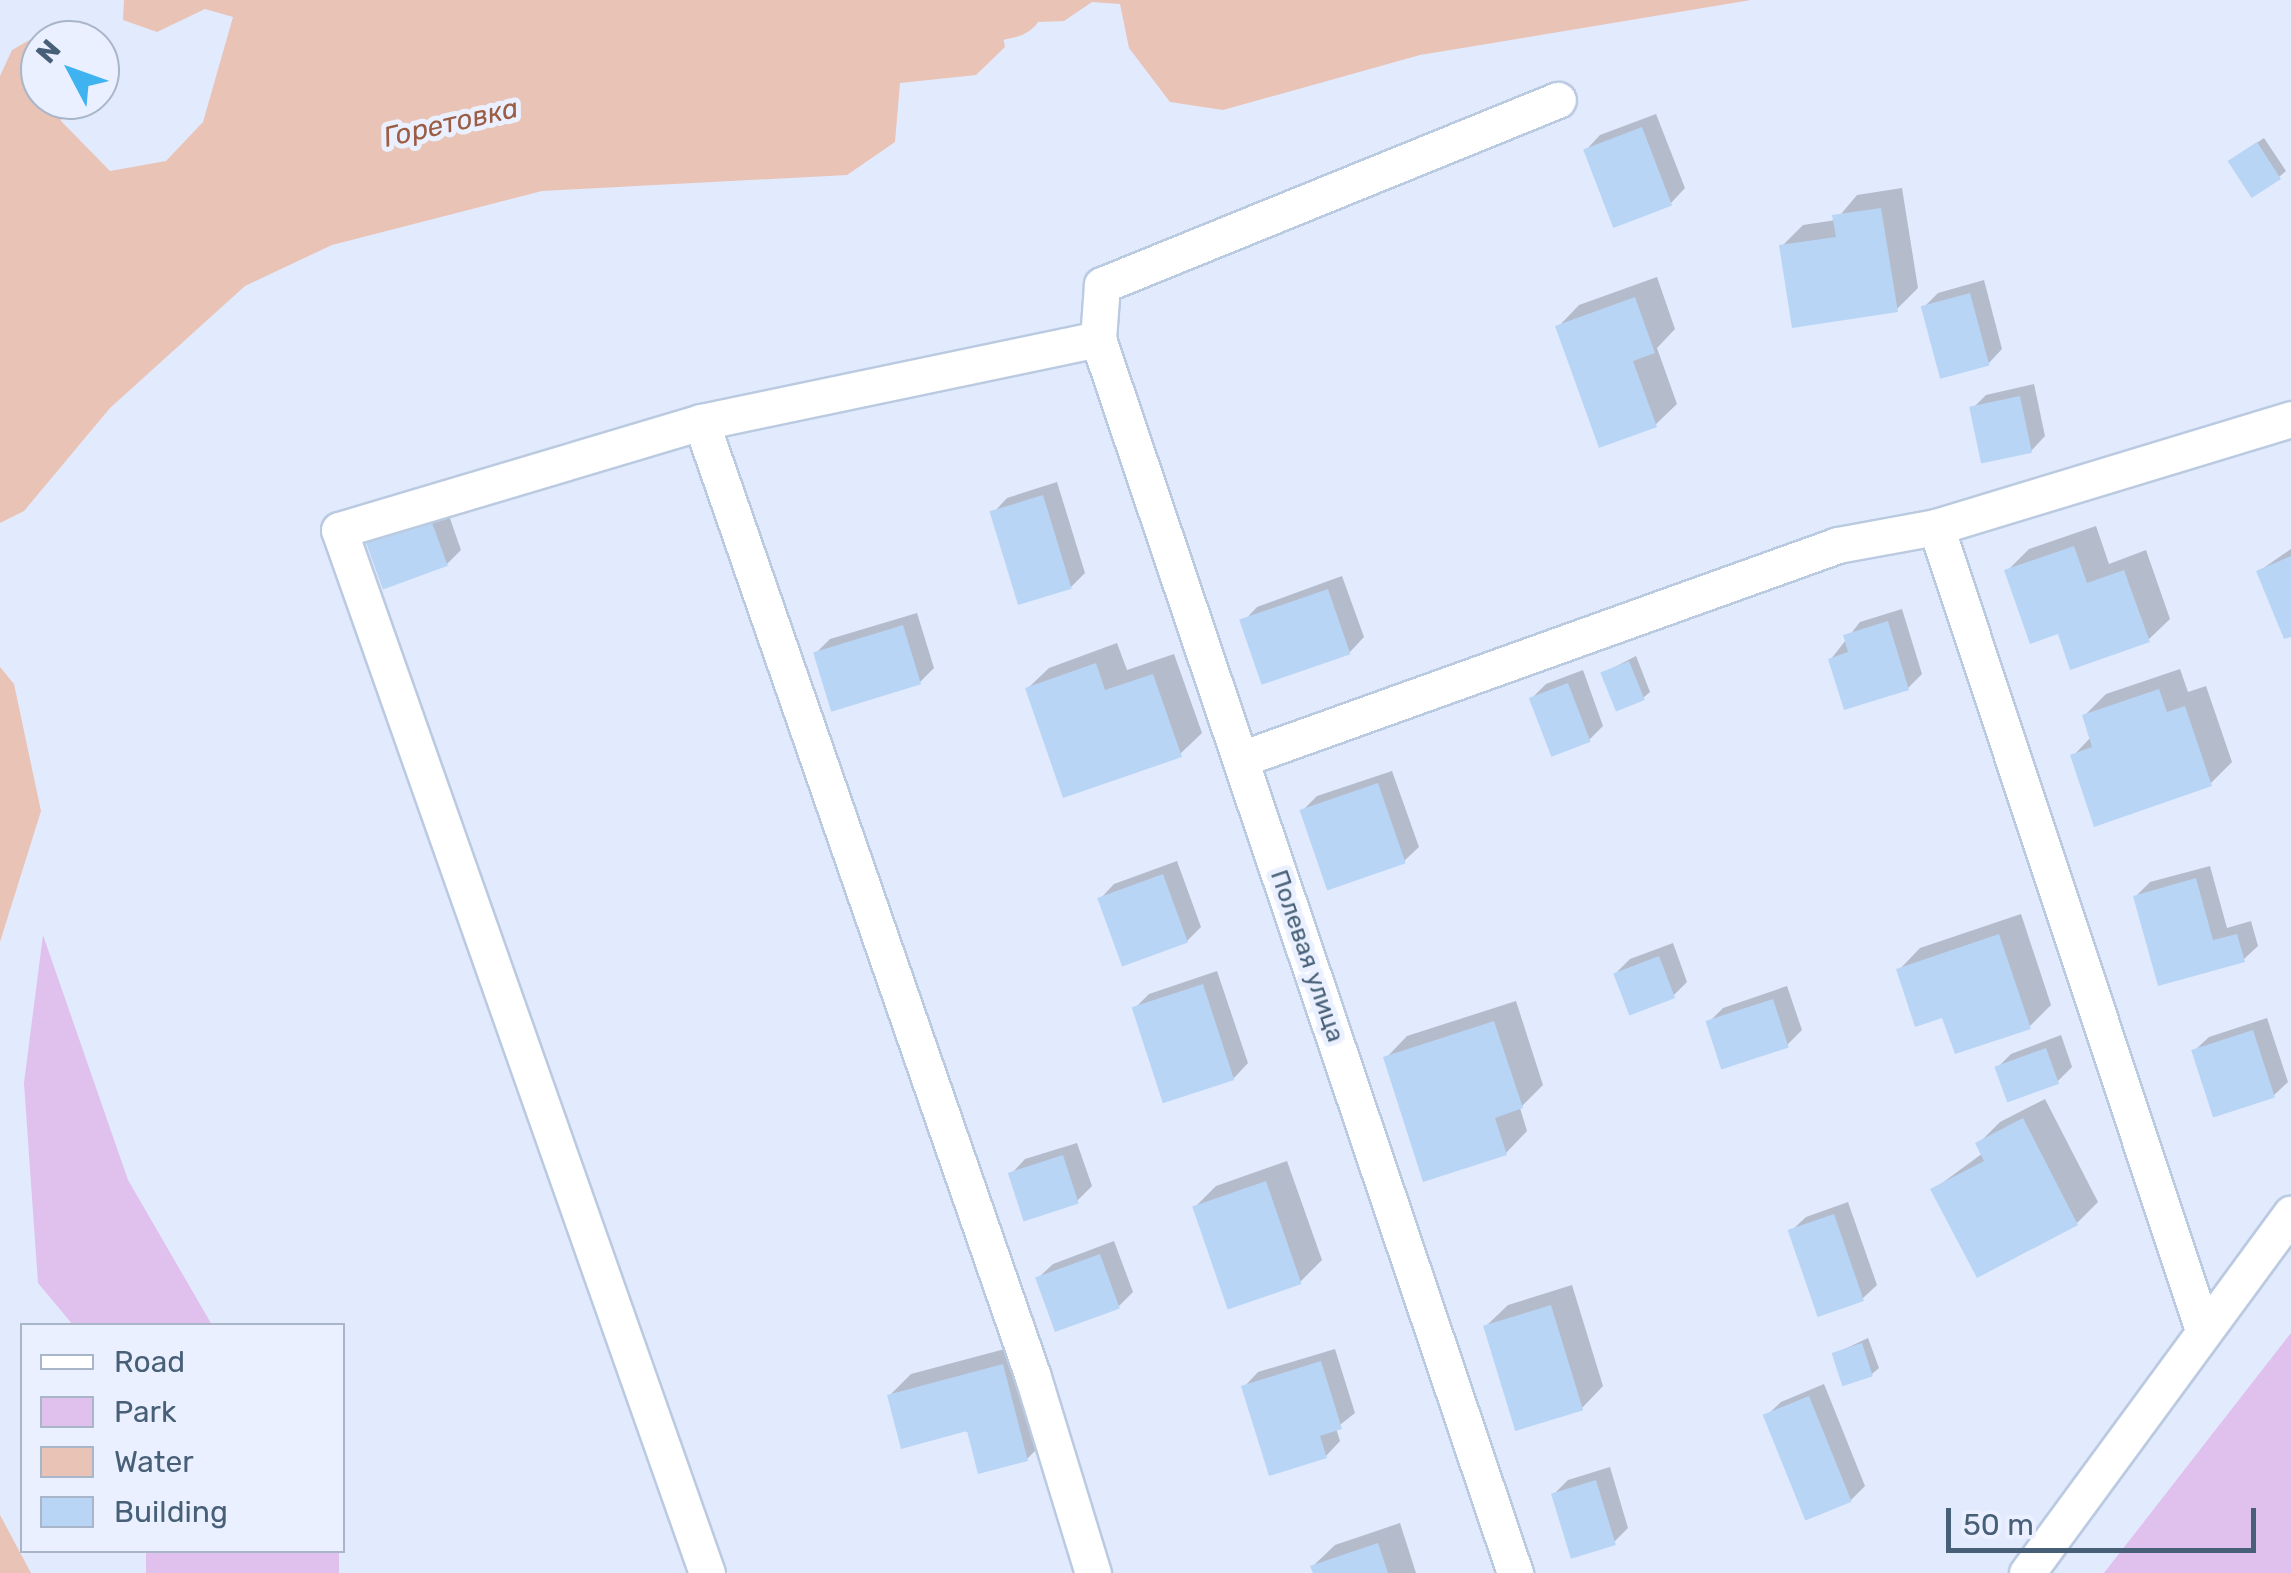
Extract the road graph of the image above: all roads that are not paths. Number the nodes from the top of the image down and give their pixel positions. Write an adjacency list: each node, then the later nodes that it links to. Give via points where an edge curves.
1 (1558, 100): 2 (street, via 1102,285)
2 (1098, 339): 4 (street); 6 (street, Полевая улица)
3 (2291, 419): 5 (street)
4 (701, 422): 9 (street, via 339,530); 10 (street, via 1032,1377)
5 (1936, 526): 6 (street, via 1838,545); 8 (street)
6 (1241, 759): 11 (street, Полевая улица)
7 (2291, 1214): 8 (street)
8 (2203, 1330): 12 (street)
9 (707, 1573)
10 (1093, 1573)
11 (1515, 1573)
12 (2026, 1573)

